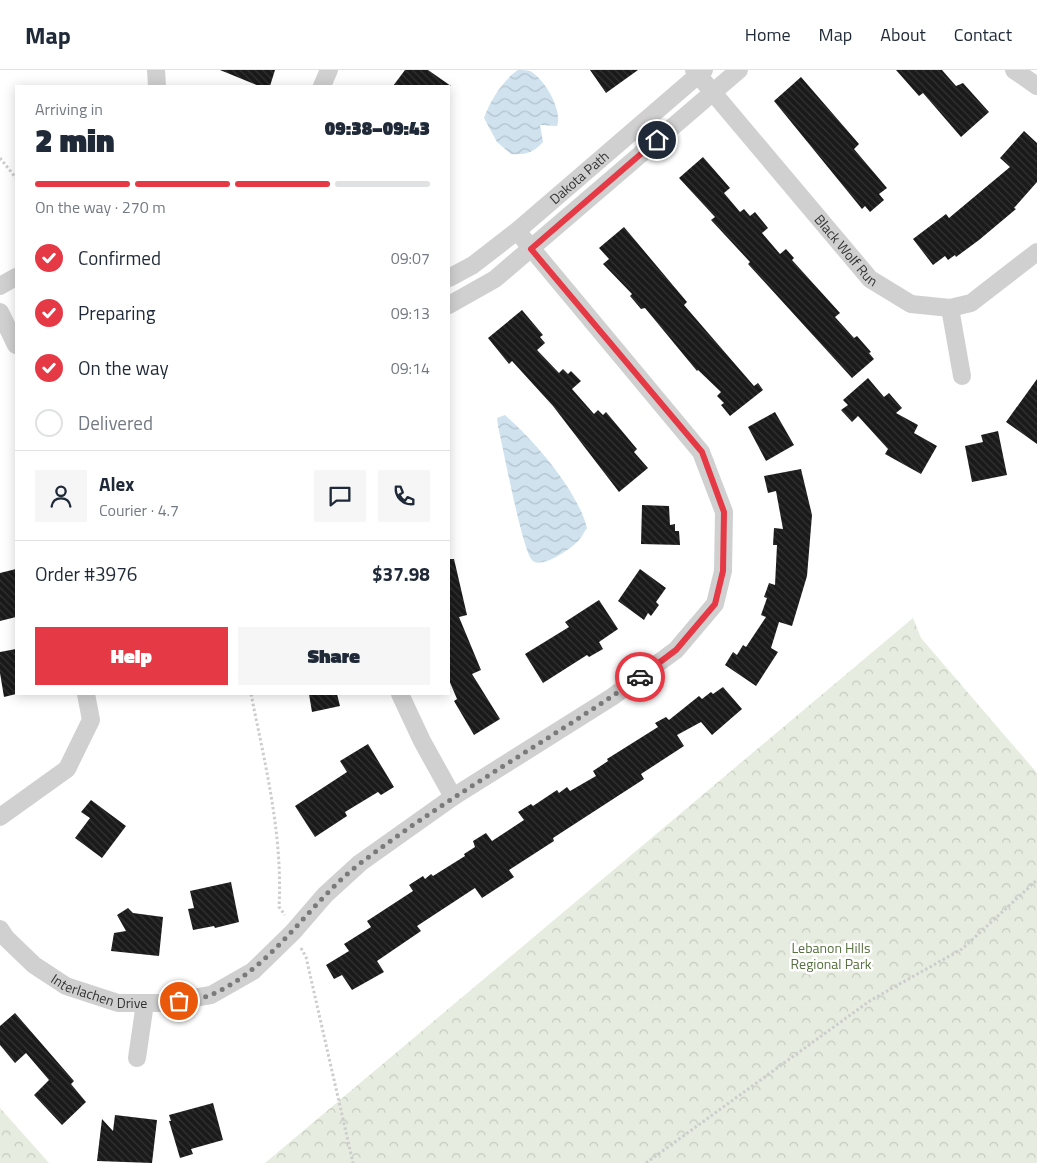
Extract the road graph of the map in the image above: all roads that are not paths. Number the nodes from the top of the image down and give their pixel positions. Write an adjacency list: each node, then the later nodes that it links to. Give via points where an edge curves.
1 (156, 70): 6 (street)
2 (329, 70): 7 (street)
3 (739, 70): 9 (street, Dakota Path)
4 (1014, 70): 8 (street)
5 (699, 72): 9 (street, Black Wolf Run); 10 (street, Dakota Path)
6 (157, 85)
7 (322, 85)
8 (1037, 86)
9 (714, 92): 11 (street, Dakota Path); 17 (street, Black Wolf Run, via 870,279 911,304)
10 (517, 231): 11 (street, Interlachen Drive); 13 (street, Dakota Path, via 473,265)
11 (531, 249): 16 (street, Dakota Path, via 496,279); 23 (street, Interlachen Drive, via 702,452 724,512 723,571 715,604 676,650 612,697)
12 (1037, 252): 17 (street, Black Wolf Run, via 971,303)
13 (450, 277)
14 (15, 278): 15 (street)
15 (0, 286)
16 (450, 304)
17 (950, 308): 20 (street)
18 (0, 312): 19 (street)
19 (15, 343)
20 (962, 376)
21 (86, 695): 24 (street, via 91,720 67,769)
22 (400, 695): 23 (street)
23 (453, 797): 26 (street, Interlachen Drive, via 360,863 253,971 211,995 163,1004)
24 (0, 818)
25 (0, 929): 26 (street, Interlachen Drive, via 34,965 66,986 118,1003)
26 (145, 1003): 27 (street)
27 (138, 1058)

